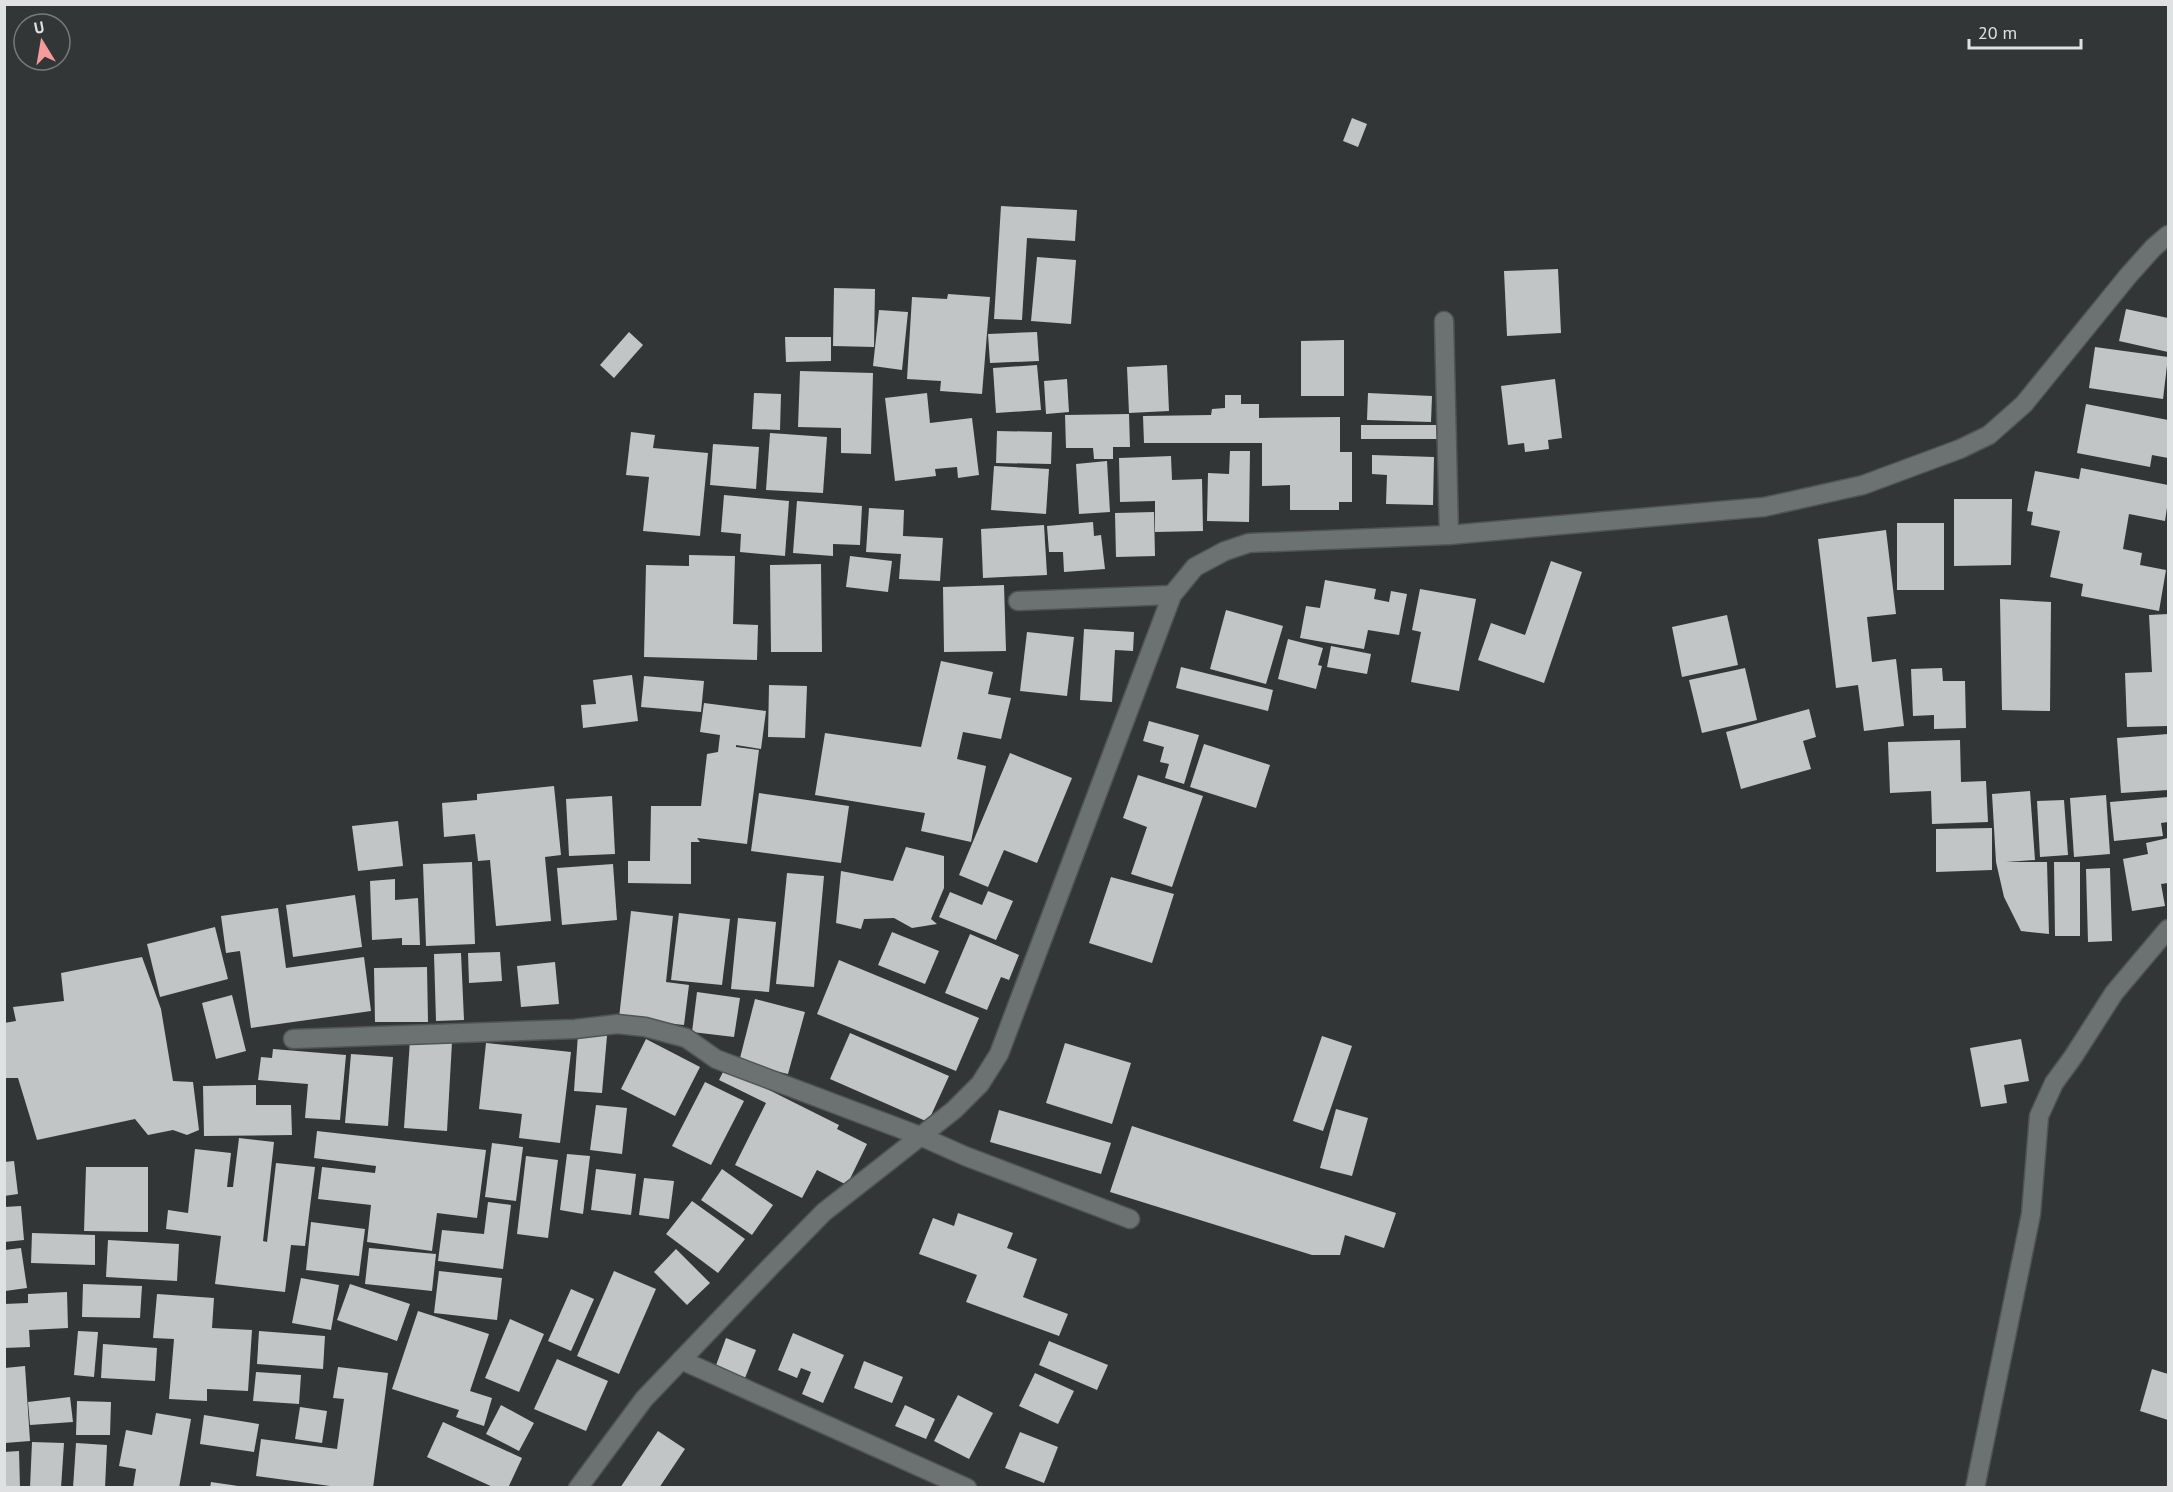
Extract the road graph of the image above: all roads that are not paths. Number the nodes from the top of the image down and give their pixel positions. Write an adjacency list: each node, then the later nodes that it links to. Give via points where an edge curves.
1 (2169, 235): 3 (street, via 2152,248 2024,404 1989,435 1960,449 1863,485 1764,507)
2 (1444, 321): 3 (street)
3 (1449, 535): 4 (street, via 1249,543 1196,567)
4 (1172, 595): 5 (street); 8 (street, via 999,1054 974,1091)
5 (1018, 601)
6 (2169, 929): 13 (street, via 2114,993 2054,1083 2039,1116 2031,1214)
7 (293, 1039): 8 (street, via 575,1029 617,1024 645,1027 687,1038 716,1059)
8 (921, 1136): 9 (street); 10 (street, via 824,1212)
9 (1130, 1219)
10 (681, 1360): 11 (street, via 644,1399); 12 (street)
11 (578, 1488)
12 (967, 1488)
13 (1975, 1488)

